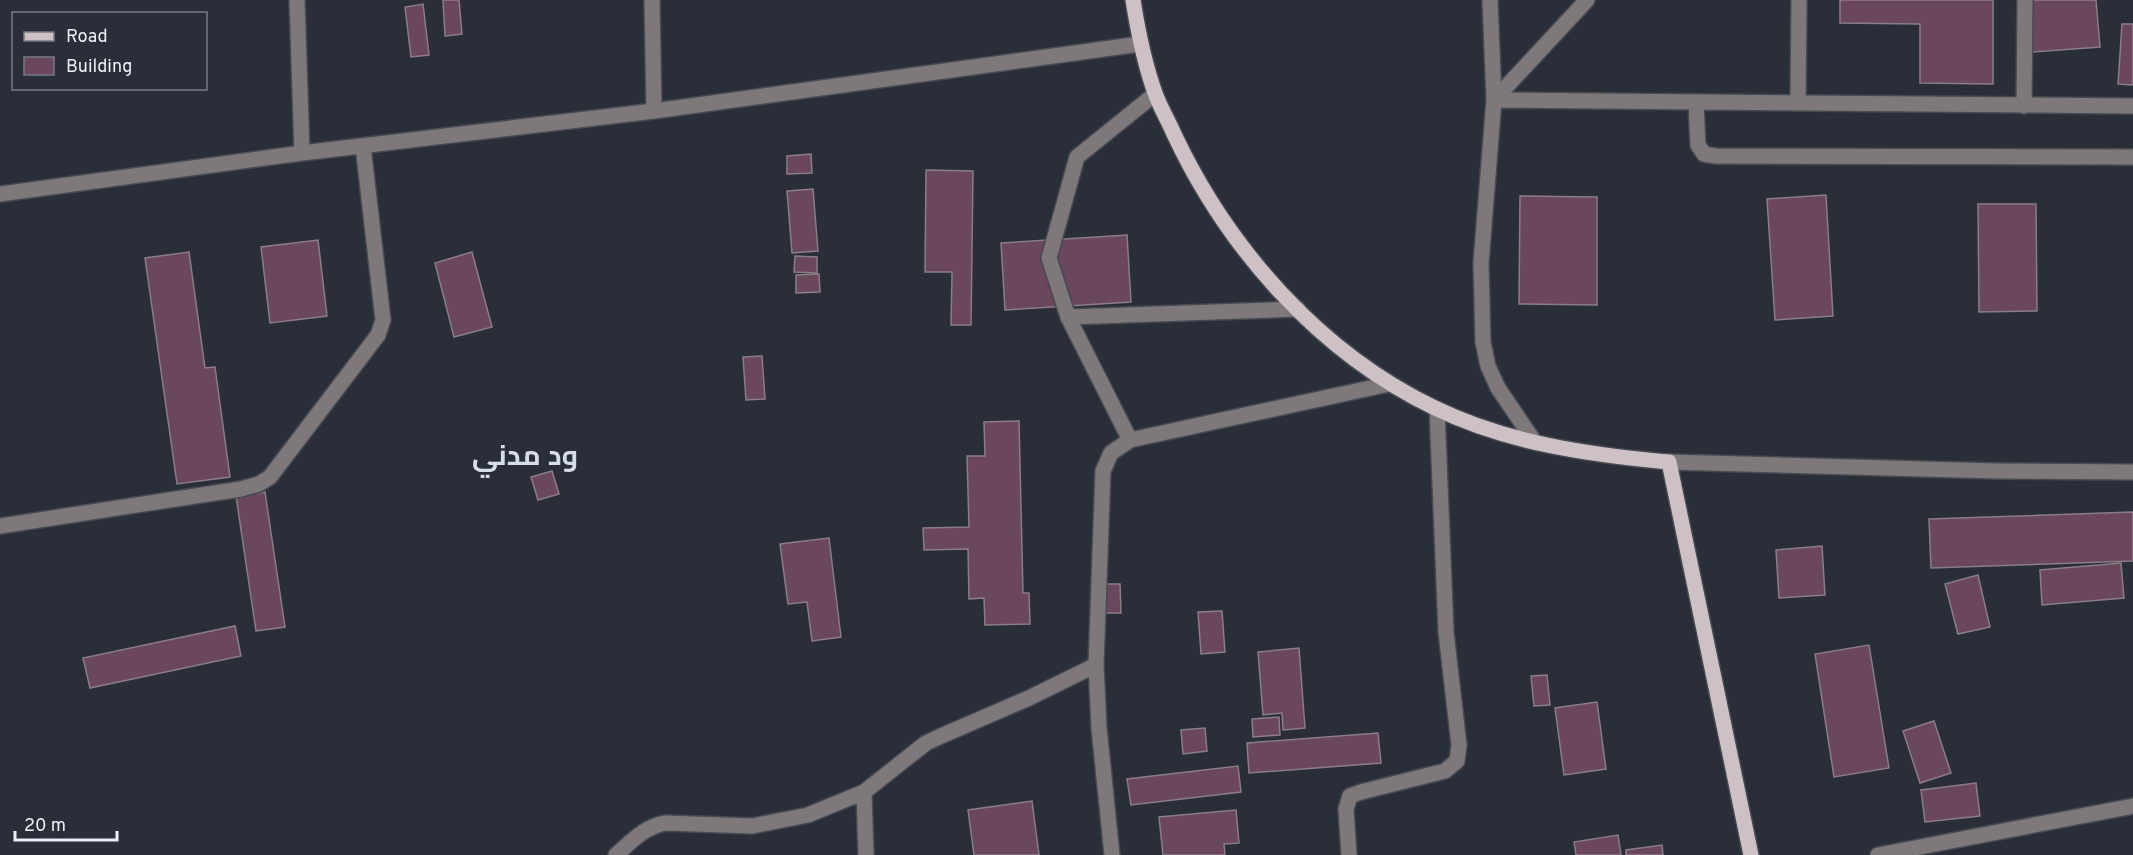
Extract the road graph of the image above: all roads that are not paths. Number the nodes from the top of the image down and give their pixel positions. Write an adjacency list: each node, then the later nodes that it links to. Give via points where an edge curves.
1 (297, 0): 17 (street)
2 (652, 0): 15 (street)
3 (1133, 0): 8 (main road)
4 (1490, 0): 10 (street)
5 (1587, 0): 10 (street)
6 (1799, 0): 12 (street)
7 (2025, 0): 13 (street)
8 (1140, 44): 9 (main road); 15 (street)
9 (1155, 94): 20 (main road, via 1187,161 1222,220 1257,267); 21 (street, via 1077,157 1049,258)
10 (1494, 100): 11 (street); 25 (street, via 1480,263 1483,342 1498,388)
11 (1696, 103): 12 (street); 18 (street, via 1698,145 1704,154 1716,156)
12 (1798, 103): 13 (street)
13 (2024, 106): 14 (street)
14 (2133, 106)
15 (654, 111): 16 (street)
16 (363, 146): 17 (street); 28 (street, via 383,320 378,335 270,477 241,489)
17 (302, 153): 19 (street)
18 (2133, 157)
19 (0, 194)
20 (1298, 309): 21 (street); 22 (main road)
21 (1068, 318): 24 (street)
22 (1389, 384): 23 (main road); 24 (street)
23 (1437, 409): 25 (main road); 35 (street, via 1446,632 1459,745 1457,761 1445,771 1350,796 1346,809)
24 (1130, 440): 29 (street, via 1111,453 1103,471)
25 (1534, 441): 26 (main road, via 1614,457)
26 (1669, 462): 27 (street); 36 (main road)
27 (2133, 472)
28 (0, 526)
29 (1096, 665): 30 (street, via 926,743); 34 (street)
30 (864, 792): 32 (street, via 782,822 752,826 654,825); 33 (street)
31 (2133, 806): 37 (street)
32 (616, 855)
33 (866, 855)
34 (1112, 855)
35 (1349, 855)
36 (1751, 855)
37 (1878, 855)

